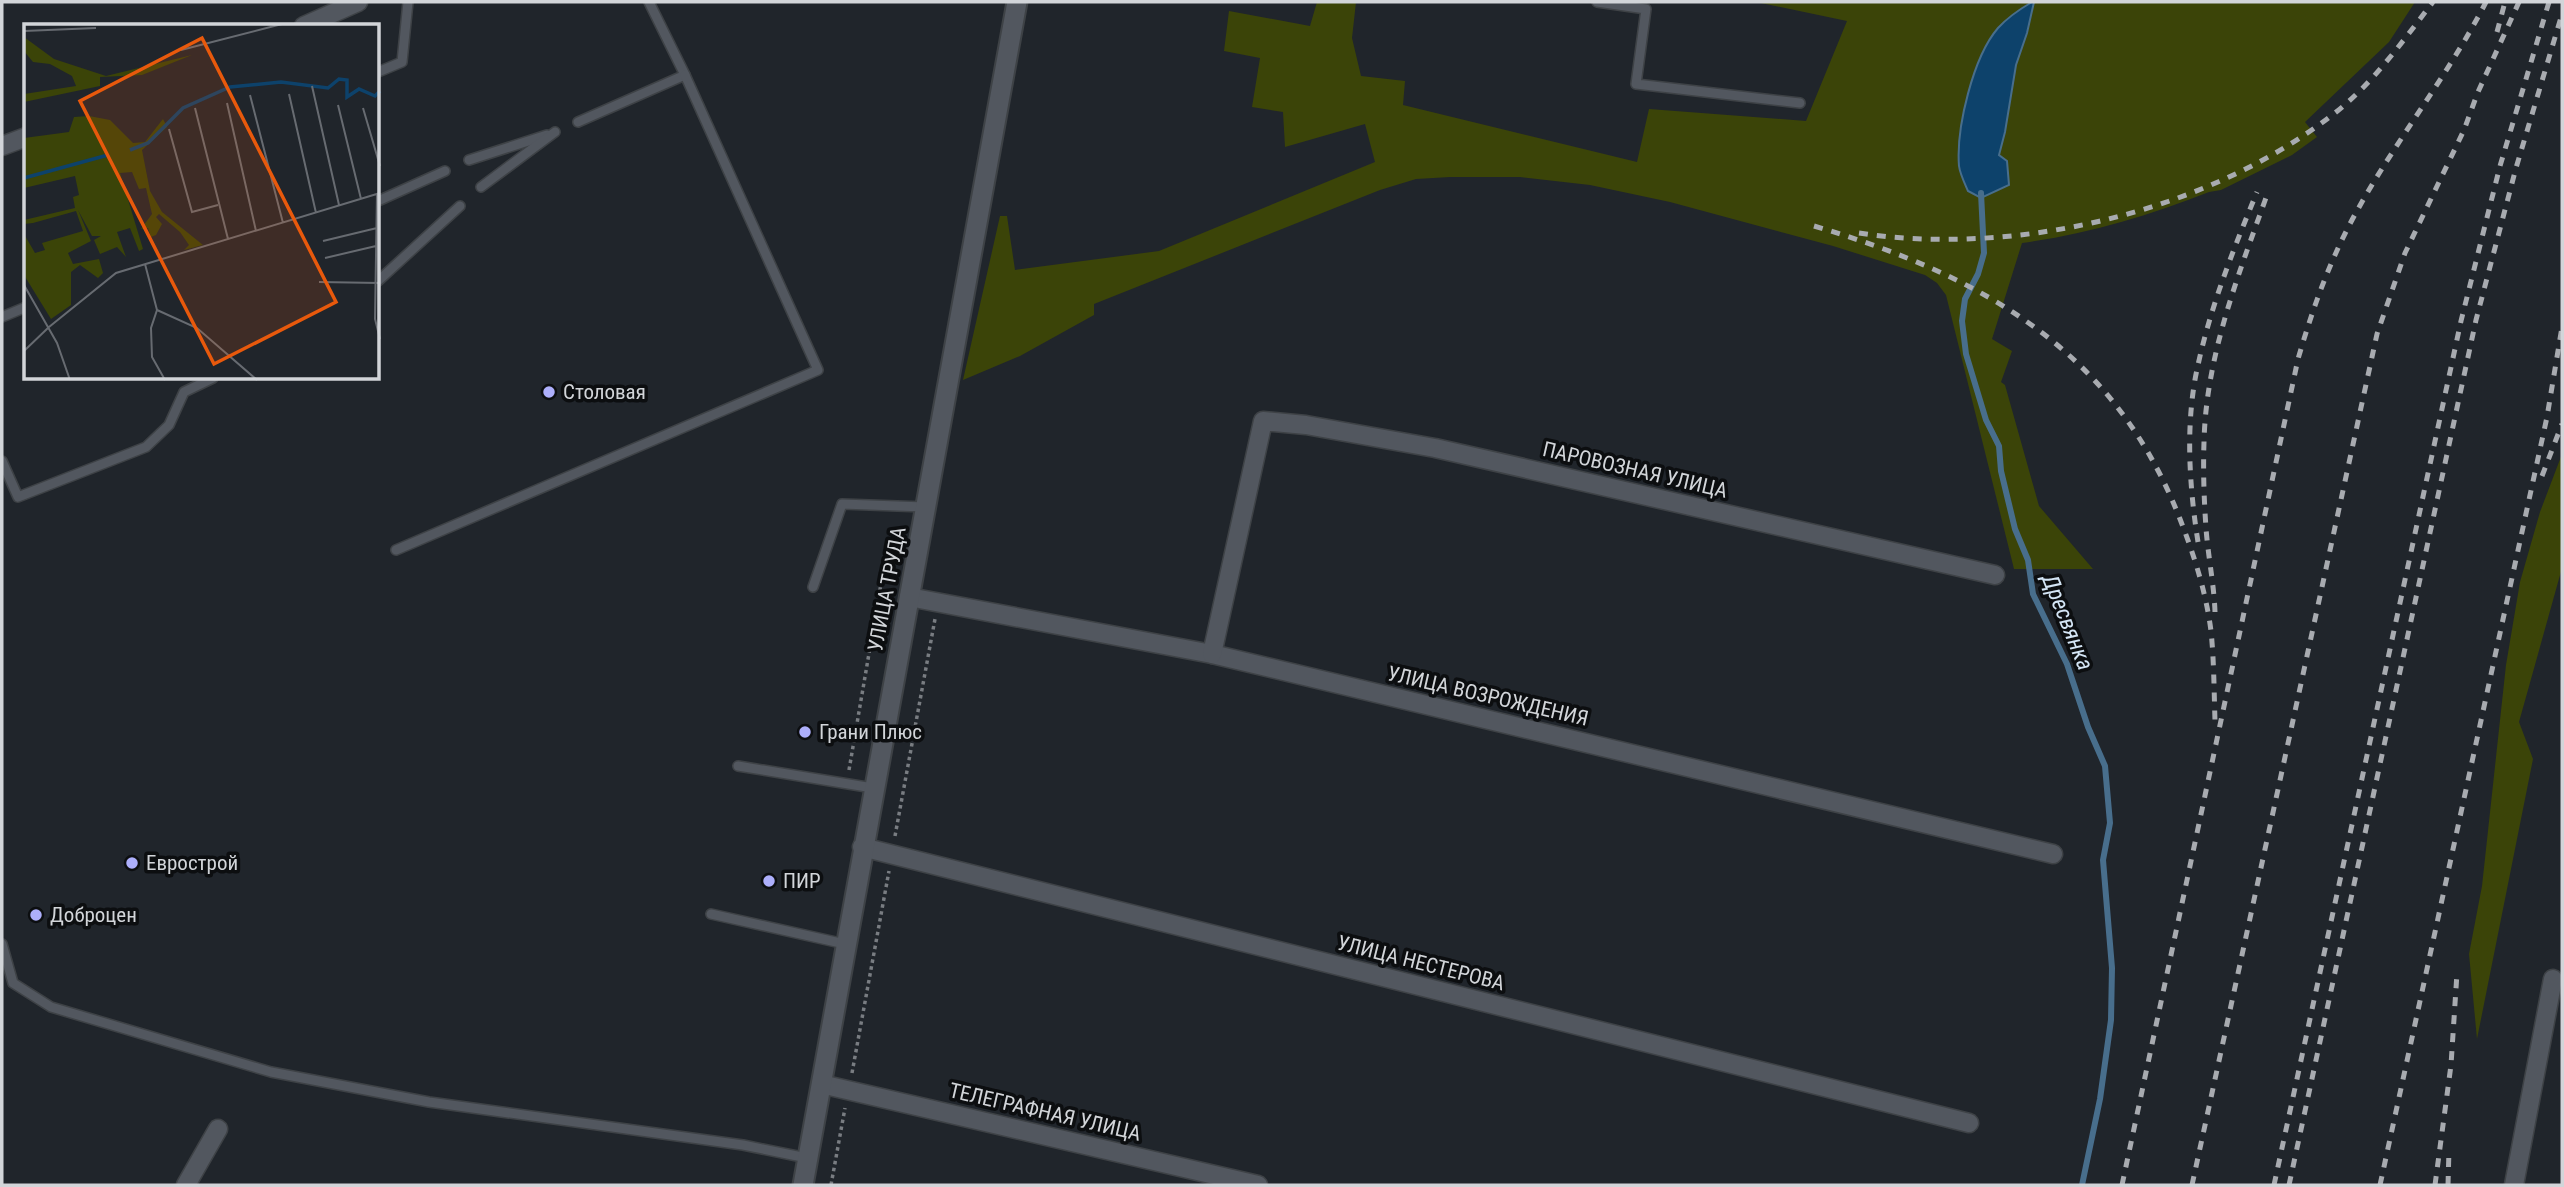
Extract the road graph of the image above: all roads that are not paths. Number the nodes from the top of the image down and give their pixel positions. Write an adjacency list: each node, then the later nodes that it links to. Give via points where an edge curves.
1 (358, 2): 6 (street)
2 (408, 2): 7 (lane, via 402,62)
3 (649, 2): 8 (lane)
4 (1017, 2): 23 (street, УЛИЦА ТРУДА)
5 (1597, 2): 9 (lane, via 1646,9 1636,84)
6 (308, 24)
7 (380, 71)
8 (685, 75): 10 (lane); 24 (lane, via 818,370)
9 (1800, 103)
10 (578, 122)
11 (24, 137): 12 (street)
12 (2, 146)
13 (469, 160): 15 (lane, via 555,132)
14 (445, 171): 16 (lane)
15 (481, 187)
16 (380, 200)
17 (460, 206): 18 (lane)
18 (380, 279)
19 (24, 308): 20 (lane)
20 (2, 317)
21 (210, 380): 22 (lane, via 184,392 169,425 134,452 18,496)
22 (2, 461)
23 (925, 507): 26 (lane, via 842,504); 27 (street, УЛИЦА ТРУДА)
24 (396, 550)
25 (1995, 575): 28 (street, ПАРОВОЗНАЯ УЛИЦА, via 1436,447 1263,421)
26 (813, 587)
27 (909, 597): 28 (street, УЛИЦА ВОЗРОЖДЕНИЯ); 30 (street, УЛИЦА ТРУДА)
28 (1212, 653): 32 (street, УЛИЦА ВОЗРОЖДЕНИЯ)
29 (738, 766): 30 (lane)
30 (873, 788): 31 (street, УЛИЦА ТРУДА)
31 (862, 847): 35 (street, УЛИЦА ТРУДА); 38 (street, УЛИЦА НЕСТЕРОВА)
32 (2053, 854)
33 (711, 914): 35 (lane)
34 (2, 944): 40 (lane, via 13,983 51,1007 271,1072 429,1102)
35 (845, 944): 37 (street, УЛИЦА ТРУДА)
36 (2553, 979): 44 (street)
37 (821, 1084): 40 (street, УЛИЦА ТРУДА); 43 (street, ТЕЛЕГРАФНАЯ УЛИЦА)
38 (1969, 1123)
39 (218, 1129): 41 (street)
40 (807, 1158): 42 (street, УЛИЦА ТРУДА)
41 (187, 1185)
42 (803, 1185)
43 (1258, 1185)
44 (2514, 1185)

